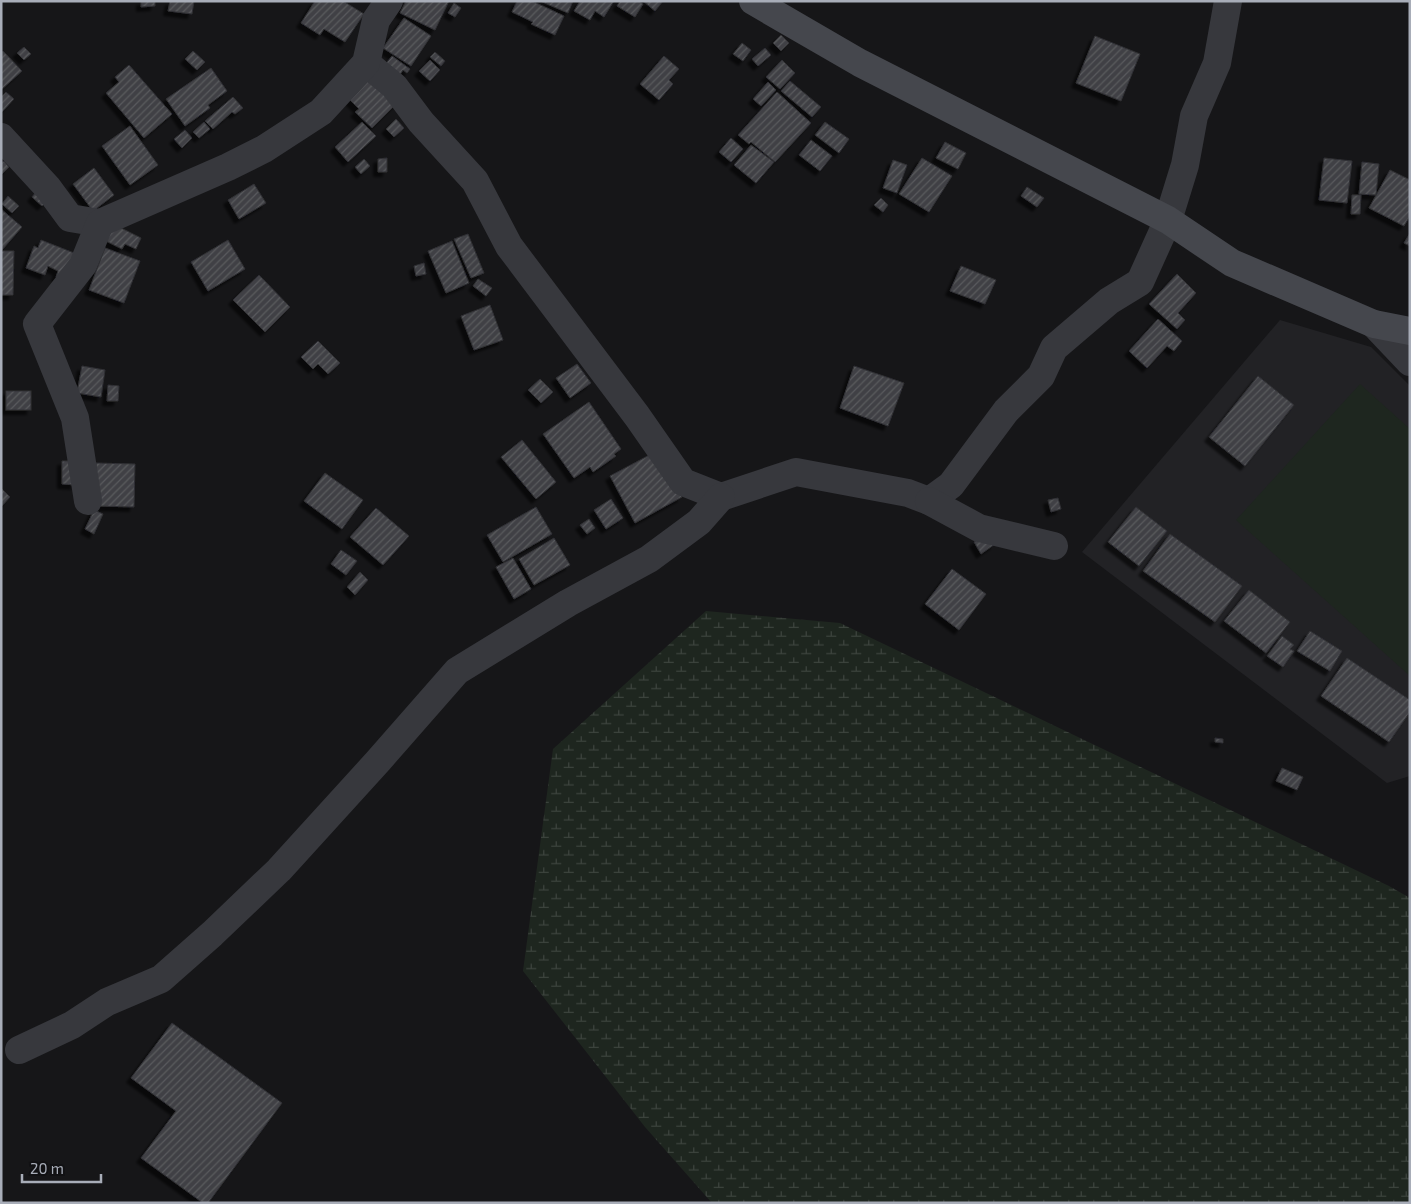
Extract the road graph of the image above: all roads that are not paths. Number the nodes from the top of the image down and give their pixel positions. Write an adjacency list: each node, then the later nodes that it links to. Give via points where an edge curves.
1 (389, 1): 4 (street, via 376,20)
2 (753, 1): 6 (main road, via 860,63)
3 (1228, 1): 6 (street, via 1217,63 1194,116 1185,165)
4 (366, 62): 7 (street, via 321,112 264,149); 11 (street, via 394,86 421,122 475,181 508,246 683,482)
5 (1, 137): 7 (street, via 48,188 70,218)
6 (1168, 220): 8 (main road, via 1232,263); 13 (street, via 1140,282 1109,300 1054,348 1041,376 1006,411 951,485)
7 (100, 223): 12 (street, via 83,265 37,324 75,418)
8 (1374, 324): 9 (main road); 10 (street)
9 (1410, 331)
10 (1410, 362)
11 (721, 497): 13 (street, via 796,472 908,492); 15 (street, via 699,522 649,559 568,603 457,671 279,870 161,978 107,1002 72,1025)
12 (88, 501)
13 (929, 501): 14 (street, via 979,528)
14 (1054, 546)
15 (19, 1050)

